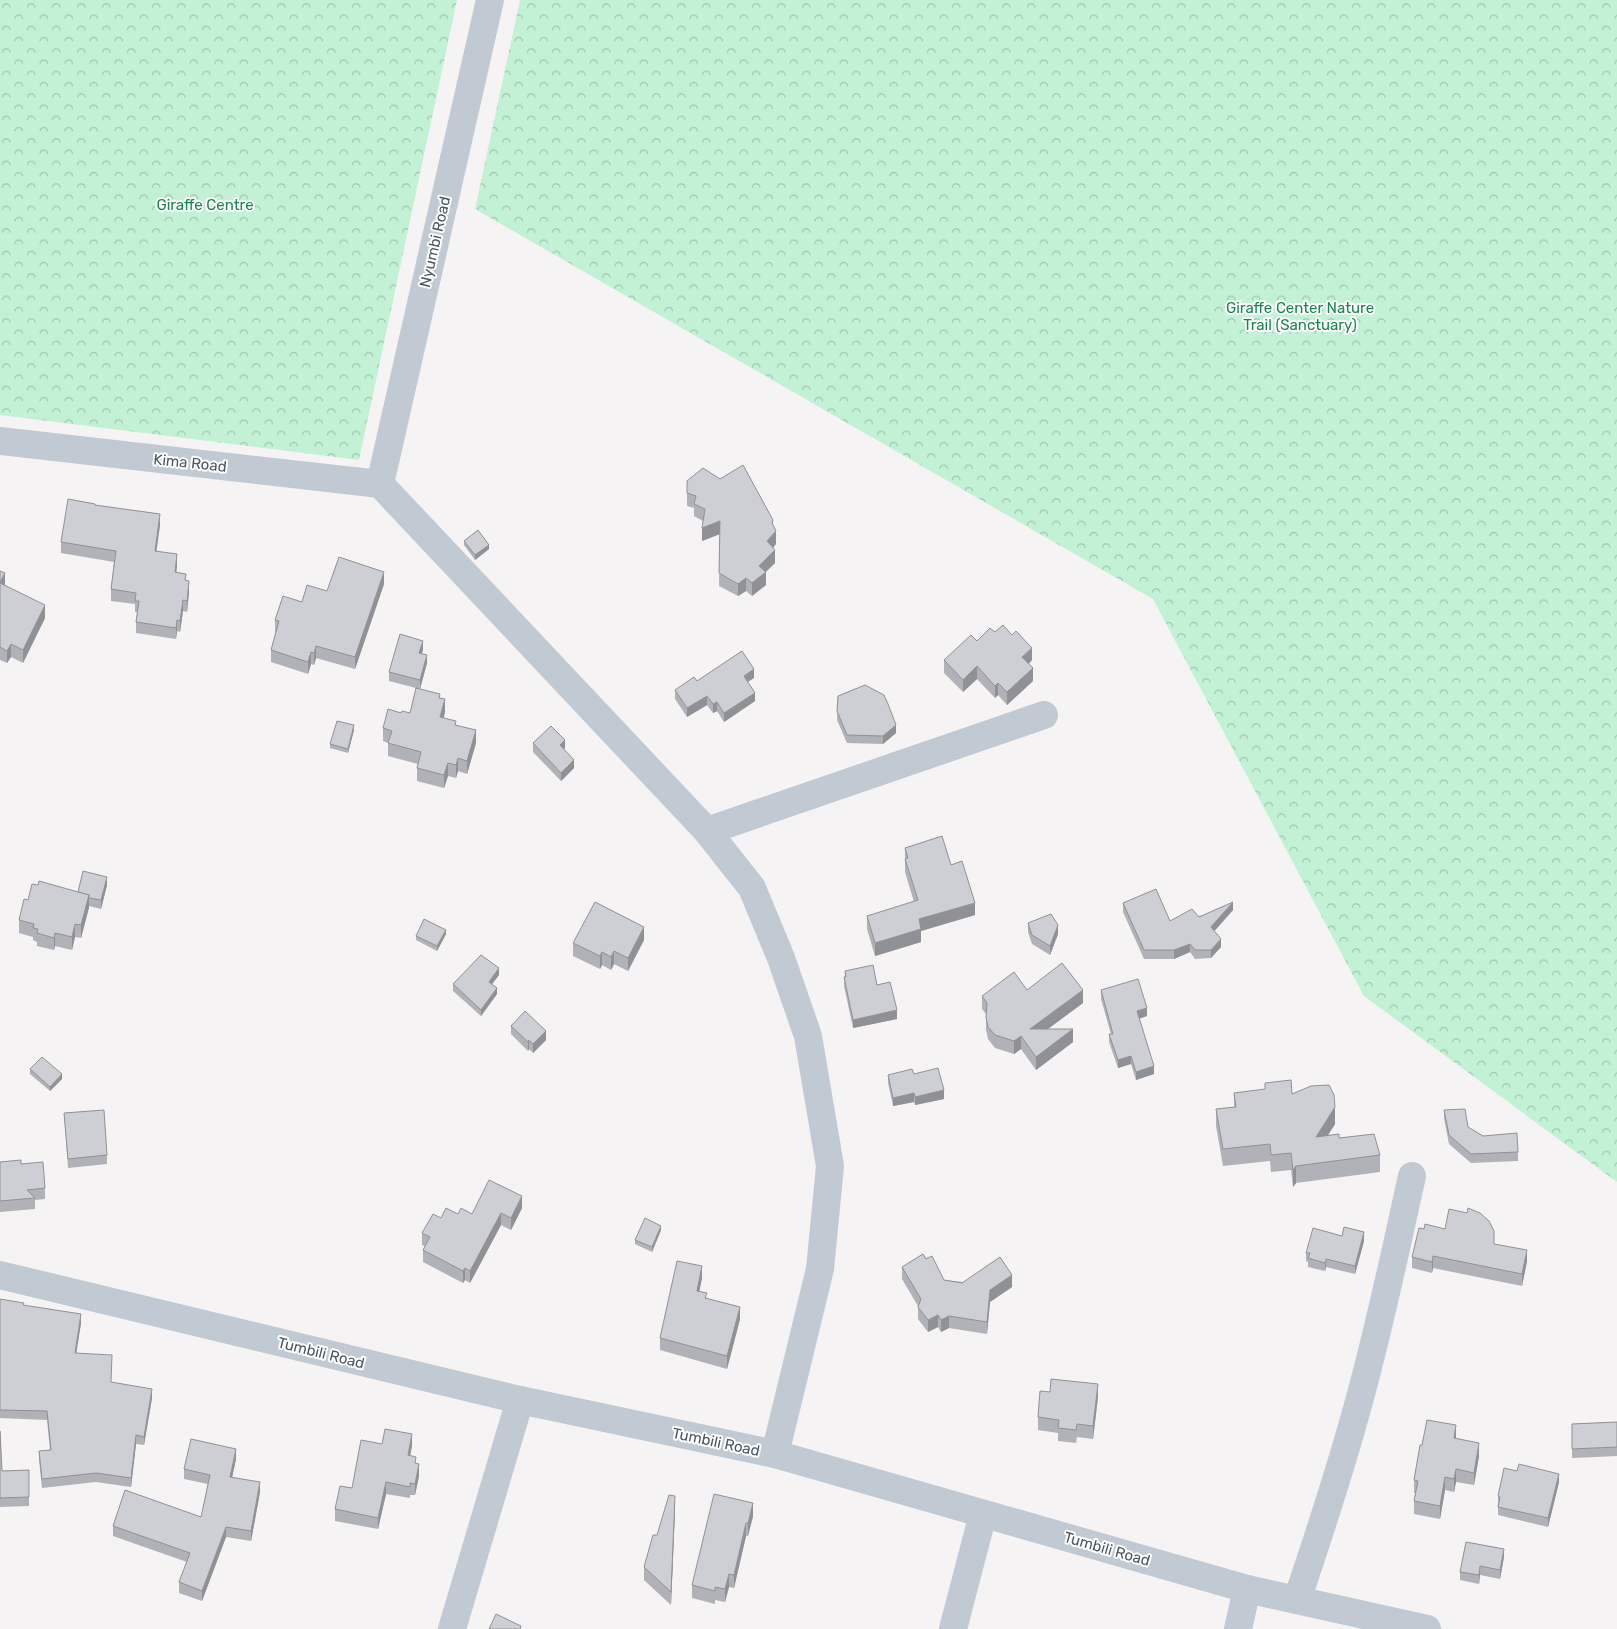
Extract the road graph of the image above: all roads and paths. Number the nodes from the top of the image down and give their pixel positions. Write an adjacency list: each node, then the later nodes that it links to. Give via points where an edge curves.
1 (490, 0): 3 (street, Nyumbi Road)
2 (0, 441): 3 (street, Kima Road)
3 (380, 484): 5 (street)
4 (1044, 715): 5 (street)
5 (707, 831): 9 (street, via 752,888 781,958 808,1036 830,1166 820,1269)
6 (1412, 1176): 12 (street, via 1373,1351 1332,1495)
7 (0, 1275): 8 (street, Tumbili Road)
8 (520, 1400): 9 (street, Tumbili Road); 13 (street)
9 (775, 1454): 10 (street, Tumbili Road)
10 (982, 1514): 11 (street, Tumbili Road); 14 (street)
11 (1247, 1589): 12 (street, Tumbili Road); 15 (street)
12 (1297, 1600): 16 (street, Tumbili Road)
13 (452, 1629)
14 (953, 1629)
15 (1238, 1629)
16 (1427, 1629)

